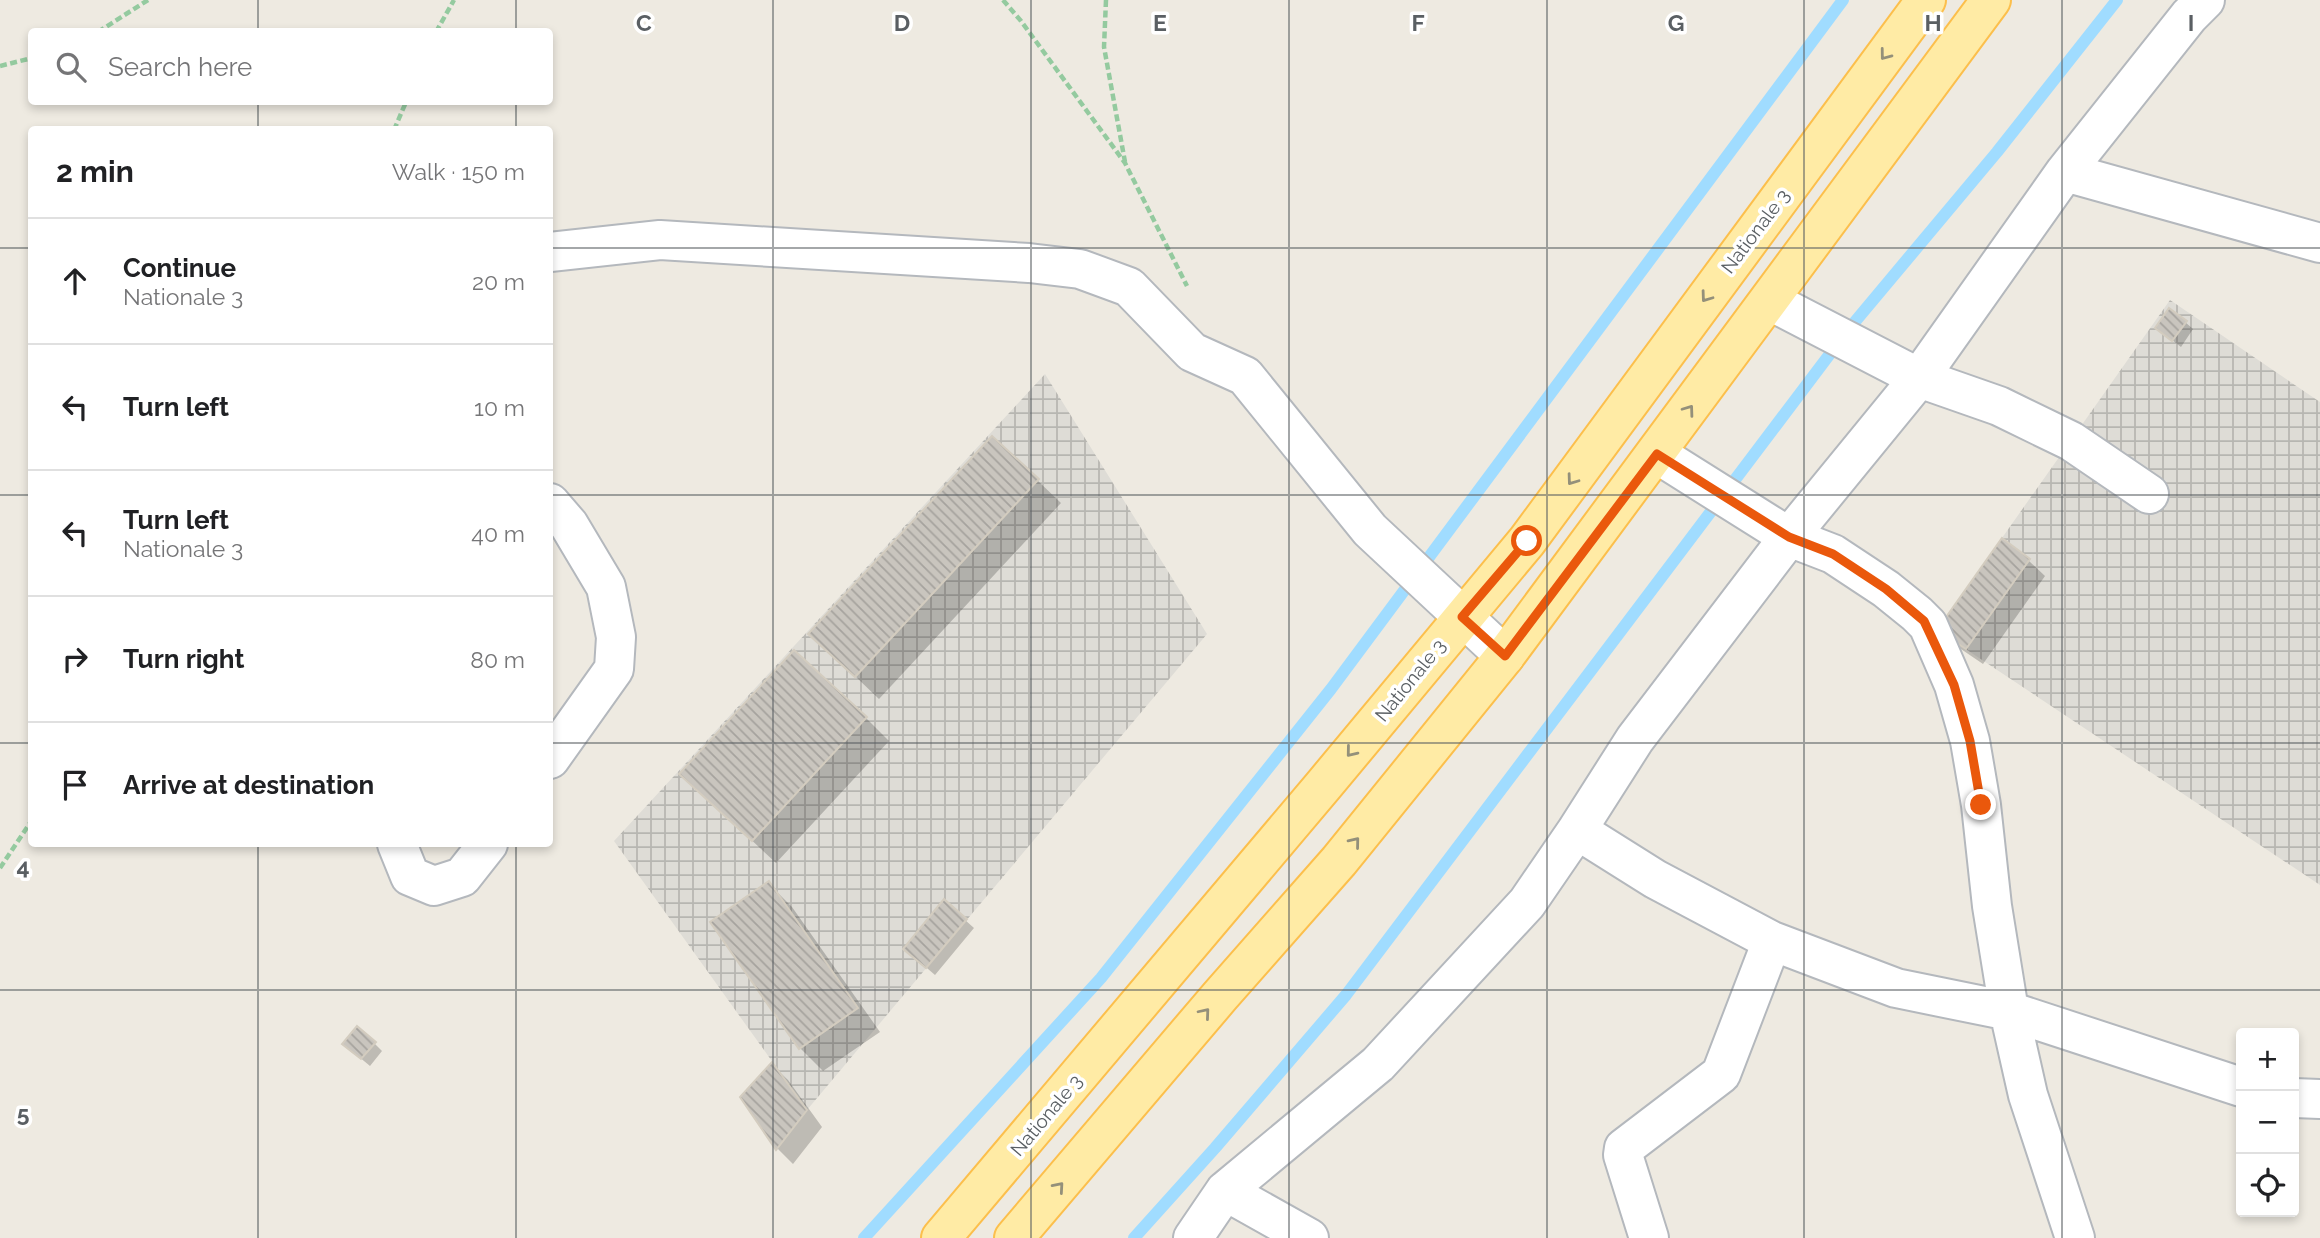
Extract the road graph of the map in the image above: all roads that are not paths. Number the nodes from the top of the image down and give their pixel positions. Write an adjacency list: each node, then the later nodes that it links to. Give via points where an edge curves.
1 (1926, 0): 13 (main road, Nationale 3, one-way to 13, via 1527,541)
2 (1991, 0): 7 (main road)
3 (2205, 0): 4 (street)
4 (2065, 172): 5 (street); 8 (street)
5 (2320, 243)
6 (553, 252): 13 (street, via 660,240 1029,263 1080,270 1129,287 1192,352 1245,376 1370,530)
7 (1770, 300): 8 (street); 9 (main road, one-way to 7)
8 (1919, 379): 10 (street, via 1999,406 2071,441); 12 (street)
9 (1657, 454): 12 (street); 14 (main road)
10 (2148, 494)
11 (553, 506): 15 (street, via 606,587 616,636 614,669)
12 (1789, 537): 16 (street, via 1635,739); 20 (street, via 1833,554 1886,589 1927,625 1954,685 1970,741)
13 (1462, 617): 14 (street); 25 (main road, Nationale 3, one-way to 25)
14 (1505, 656): 26 (main road, one-way to 14, via 1339,861)
15 (553, 755)
16 (1577, 830): 19 (street, via 1655,879); 24 (street, via 1527,904 1378,1064)
17 (398, 847): 18 (street, via 410,876 434,886 462,877)
18 (486, 847)
19 (1772, 941): 20 (street, via 1896,988); 29 (street, via 1721,1074 1624,1148)
20 (2009, 1011): 21 (street); 30 (street, via 2028,1095)
21 (2236, 1085)
22 (2299, 1098): 23 (street)
23 (2320, 1099)
24 (1225, 1191): 27 (street); 28 (street)
25 (941, 1238)
26 (1014, 1238)
27 (1193, 1238)
28 (1309, 1238)
29 (1649, 1238)
30 (2075, 1238)

